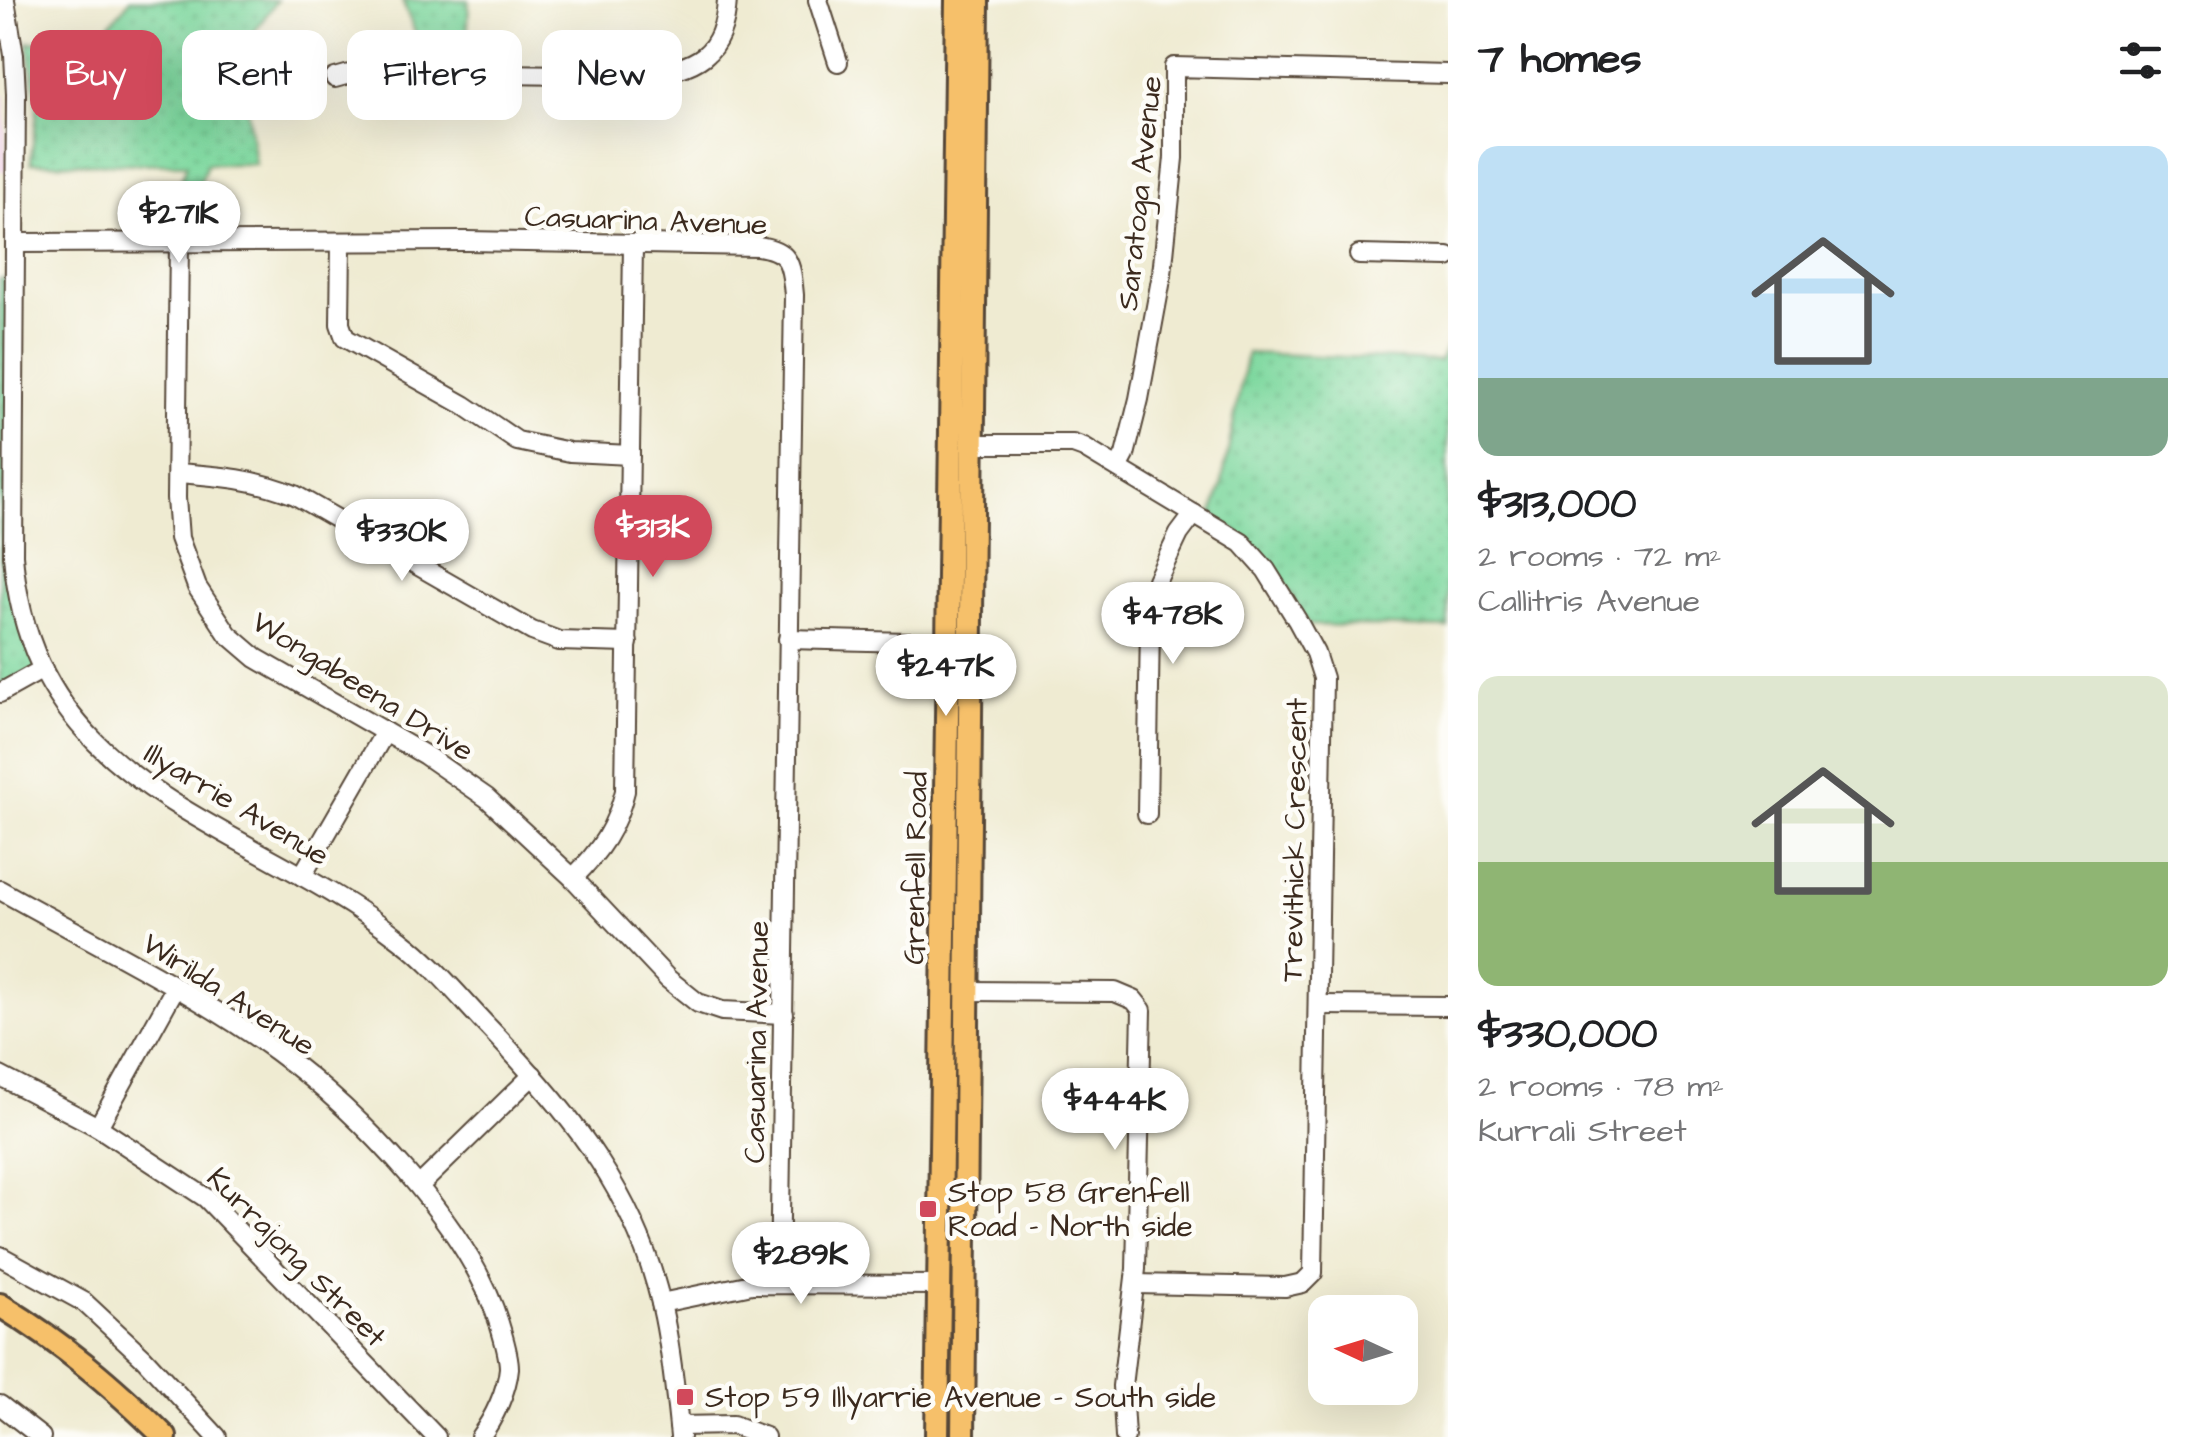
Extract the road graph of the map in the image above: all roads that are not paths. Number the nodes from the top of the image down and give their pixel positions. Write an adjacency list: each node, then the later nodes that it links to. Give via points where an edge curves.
1 (5, 0): 9 (street, Illyarrie Avenue)
2 (727, 0): 8 (street, via 719,42 681,70 645,76 357,72)
3 (818, 0): 6 (street)
4 (957, 0): 16 (main road, Grenfell Road)
5 (977, 0): 16 (main road, Grenfell Road)
6 (838, 62)
7 (1448, 74): 18 (street, Saratoga Avenue, via 1174,67 1174,158 1162,274 1140,400)
8 (334, 78)
9 (8, 82): 11 (street, Illyarrie Avenue)
10 (340, 242): 12 (street, Casuarina Avenue); 13 (street, Casuarina Avenue); 17 (street, via 340,324 346,338 517,440 560,451)
11 (16, 243): 12 (street, Casuarina Avenue); 25 (street, Illyarrie Avenue, via 14,568)
12 (179, 243): 19 (street, Wongabeena Drive)
13 (633, 245): 17 (street); 21 (street, Casuarina Avenue, via 757,246 775,248 787,259 794,295)
14 (1359, 255): 15 (street)
15 (1448, 257)
16 (963, 443): 18 (street, Trevithick Crescent, via 1073,444); 23 (main road, Grenfell Road); 24 (main road, Grenfell Road)
17 (630, 455): 22 (street)
18 (1118, 468): 20 (street, Trevithick Crescent)
19 (178, 473): 22 (street, via 237,478 294,495 558,641); 27 (street, Wongabeena Drive, via 179,538 197,588 228,634 256,658)
20 (1194, 514): 28 (street, via 1154,595); 35 (street, Trevithick Crescent, via 1254,555 1320,666)
21 (788, 640): 23 (street); 37 (street, Casuarina Avenue)
22 (628, 643): 30 (street, via 619,819 600,852)
23 (948, 643): 24 (main road); 33 (main road, Grenfell Road)
24 (973, 644): 34 (main road, Grenfell Road)
25 (43, 670): 26 (street); 29 (street, Illyarrie Avenue, via 77,724 112,761)
26 (0, 693)
27 (384, 732): 29 (street); 30 (street, Wongabeena Drive, via 487,798)
28 (1147, 814)
29 (302, 876): 38 (street, Illyarrie Avenue, via 403,941)
30 (573, 878): 37 (street, Wongabeena Drive, via 698,1003)
31 (0, 890): 32 (street, Wirilda Avenue)
32 (174, 988): 40 (street); 41 (street, Wirilda Avenue, via 275,1050)
33 (944, 991): 34 (main road); 45 (main road, Grenfell Road)
34 (968, 991): 44 (street, via 1115,992 1142,1010); 57 (main road, Grenfell Road)
35 (1319, 1005): 36 (street); 44 (street, Trevithick Crescent, via 1313,1273 1284,1287)
36 (1448, 1006)
37 (784, 1014): 43 (street, Casuarina Avenue)
38 (533, 1075): 41 (street); 46 (street, Illyarrie Avenue, via 609,1172 638,1231)
39 (0, 1076): 40 (street, Kurrajong Street)
40 (98, 1127): 53 (street, Kurrajong Street, via 206,1198)
41 (420, 1186): 54 (street, Wirilda Avenue, via 488,1290 503,1336 505,1388)
42 (0, 1256): 52 (street, via 84,1302)
43 (779, 1282): 45 (street); 46 (street)
44 (1134, 1284): 58 (street, via 1122,1386)
45 (939, 1285): 56 (main road, Grenfell Road)
46 (660, 1303): 49 (street, Illyarrie Avenue)
47 (0, 1305): 51 (main road, via 55,1338)
48 (0, 1405): 50 (street)
49 (680, 1431): 55 (street, via 733,1425)
50 (41, 1437)
51 (165, 1437)
52 (217, 1437)
53 (436, 1437)
54 (480, 1437)
55 (765, 1437)
56 (938, 1437)
57 (963, 1437)
58 (1125, 1437)

